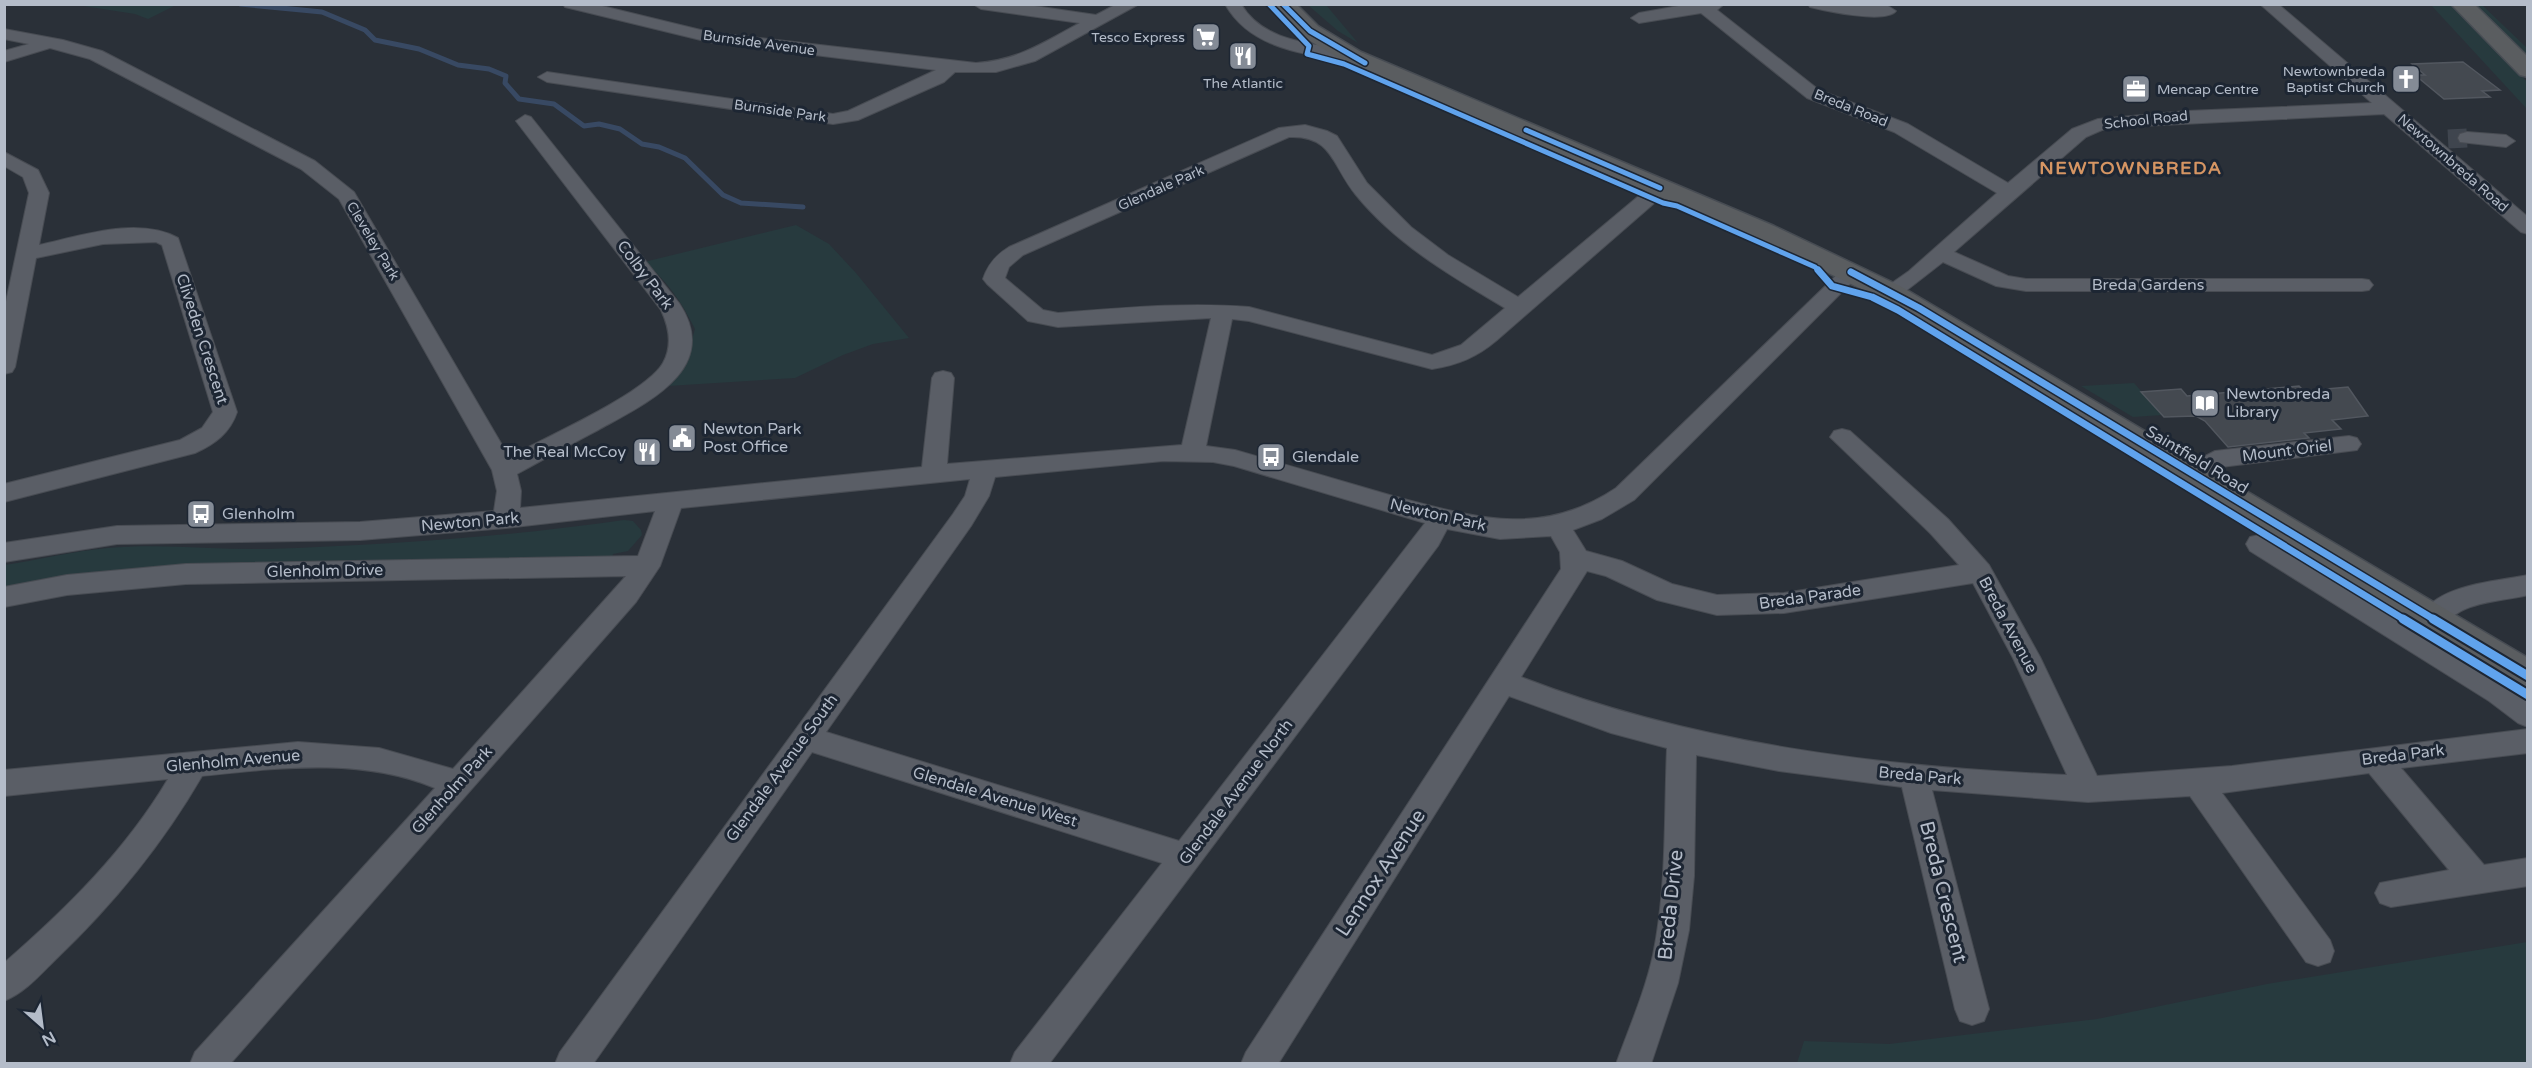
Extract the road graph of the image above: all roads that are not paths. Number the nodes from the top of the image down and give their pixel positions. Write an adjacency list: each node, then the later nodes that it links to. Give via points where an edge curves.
1 (571, 4): 19 (street, Burnside Avenue, via 709,37)
2 (981, 4): 12 (street)
3 (1131, 4): 12 (street)
4 (1233, 4): 16 (street, Saintfield Road, via 1251,26)
5 (1283, 4): 14 (highway, Saintfield Road)
6 (1816, 4): 10 (street)
7 (2268, 4): 22 (street, Newtownbreda Road)
8 (2461, 4): 20 (highway)
9 (1707, 5): 11 (street, Breda Road); 28 (street, Breda Road, via 1813,94 1901,128)
10 (1888, 12)
11 (1639, 18)
12 (1098, 20): 19 (street, via 1023,62 991,69)
13 (4, 34): 15 (street, Cleveley Park)
14 (1320, 39): 16 (street); 18 (highway, Saintfield Road)
15 (51, 42): 17 (street); 44 (street, Cleveley Park, via 106,59 308,165 346,196)
16 (1291, 45): 18 (street, Saintfield Road)
17 (4, 57)
18 (1353, 57): 27 (highway, Saintfield Road)
19 (951, 67): 21 (street, Burnside Park, via 938,78 841,119)
20 (2528, 70)
21 (547, 76)
22 (2390, 108): 24 (street, Newtownbreda Road); 28 (street, School Road, via 2187,116 2098,125 2079,133)
23 (525, 120): 44 (street, Colby Park, via 671,308 682,332 672,366 648,393)
24 (2426, 140): 25 (street); 29 (street, Newtownbreda Road)
25 (2506, 141)
26 (4, 158): 30 (street, via 21,166 36,182 39,201)
27 (1660, 188): 32 (highway, Saintfield Road); 36 (street, Glendale Park)
28 (2009, 192): 31 (street, School Road)
29 (2528, 228)
30 (28, 253): 35 (street); 47 (street, Cliveden Crescent, via 139,234 167,238 225,412 223,422 214,432 187,447)
31 (1941, 253): 33 (street, Breda Gardens, via 2003,280 2026,285); 34 (street, School Road)
32 (1851, 272): 34 (highway, Saintfield Road); 51 (street, Newton Park, via 1625,494 1586,517)
33 (2362, 285)
34 (1890, 292): 46 (highway, Saintfield Road)
35 (11, 297): 38 (street)
36 (1519, 307): 37 (street, Glendale Park, via 1471,351 1452,361 1432,362 1249,314); 37 (street, Glendale Park, via 1413,240 1371,200 1339,149 1329,139 1305,131 1286,132 1016,251 1004,259 994,279 1036,316 1058,320)
37 (1223, 311): 42 (street)
38 (4, 367)
39 (943, 378): 45 (street)
40 (1842, 437): 56 (street, Breda Avenue, via 1939,526)
41 (2349, 444): 46 (street, Mount Oriel, via 2215,459)
42 (1192, 453): 43 (street, Newton Park); 49 (street, Newton Park, via 1235,458)
43 (983, 469): 45 (street, Newton Park); 63 (street, Glendale Avenue South, via 979,494 962,520)
44 (504, 470): 50 (street, Cleveley Park, via 509,491)
45 (934, 473): 48 (street, Newton Park)
46 (2193, 473): 59 (highway, Saintfield Road)
47 (4, 493)
48 (670, 500): 50 (street, Newton Park); 55 (street, Glenholm Park, via 663,533)
49 (1441, 518): 51 (street, Newton Park, via 1504,530); 73 (street, Glendale Avenue North)
50 (506, 519): 53 (street, Newton Park, via 360,531 117,536)
51 (1558, 525): 54 (street)
52 (2259, 544): 62 (street, via 2499,693)
53 (4, 553)
54 (1574, 558): 56 (street, Breda Parade, via 1606,566 1666,593 1717,604 1784,603); 61 (street, via 1570,578)
55 (647, 566): 58 (street, Glenholm Drive, via 186,574 68,585); 71 (street, Glenholm Park, via 627,595)
56 (1980, 572): 72 (street, Breda Avenue, via 2026,657)
57 (2528, 585): 59 (street, via 2456,601)
58 (4, 597)
59 (2432, 618): 60 (highway, Saintfield Road)
60 (2528, 676)
61 (1503, 682): 64 (street, Breda Park, via 1588,714); 83 (street, Lennox Avenue)
62 (2528, 715)
63 (804, 737): 73 (street, Glendale Avenue West); 81 (street, Glendale Avenue South)
64 (1682, 741): 68 (street, Breda Park, via 1800,764); 84 (street, Breda Drive, via 1669,955)
65 (2528, 741): 66 (street, Breda Park)
66 (2375, 759): 69 (street, Breda Park); 75 (street)
67 (193, 764): 70 (street, Glenholm Avenue); 71 (street, Glenholm Avenue, via 343,754 387,761); 78 (street, via 159,820 113,879)
68 (1914, 776): 72 (street, Breda Park); 79 (street, Breda Crescent)
69 (2197, 782): 72 (street, Breda Park); 77 (street)
70 (4, 783)
71 (457, 784): 80 (street, Glenholm Park)
72 (2088, 789)
73 (1187, 857): 82 (street, Glendale Avenue North)
74 (2528, 872): 75 (street)
75 (2477, 880): 76 (street)
76 (2391, 893)
77 (2318, 951)
78 (4, 985)
79 (1972, 1009)
80 (207, 1064)
81 (572, 1064)
82 (1027, 1064)
83 (1258, 1064)
84 (1633, 1064)

